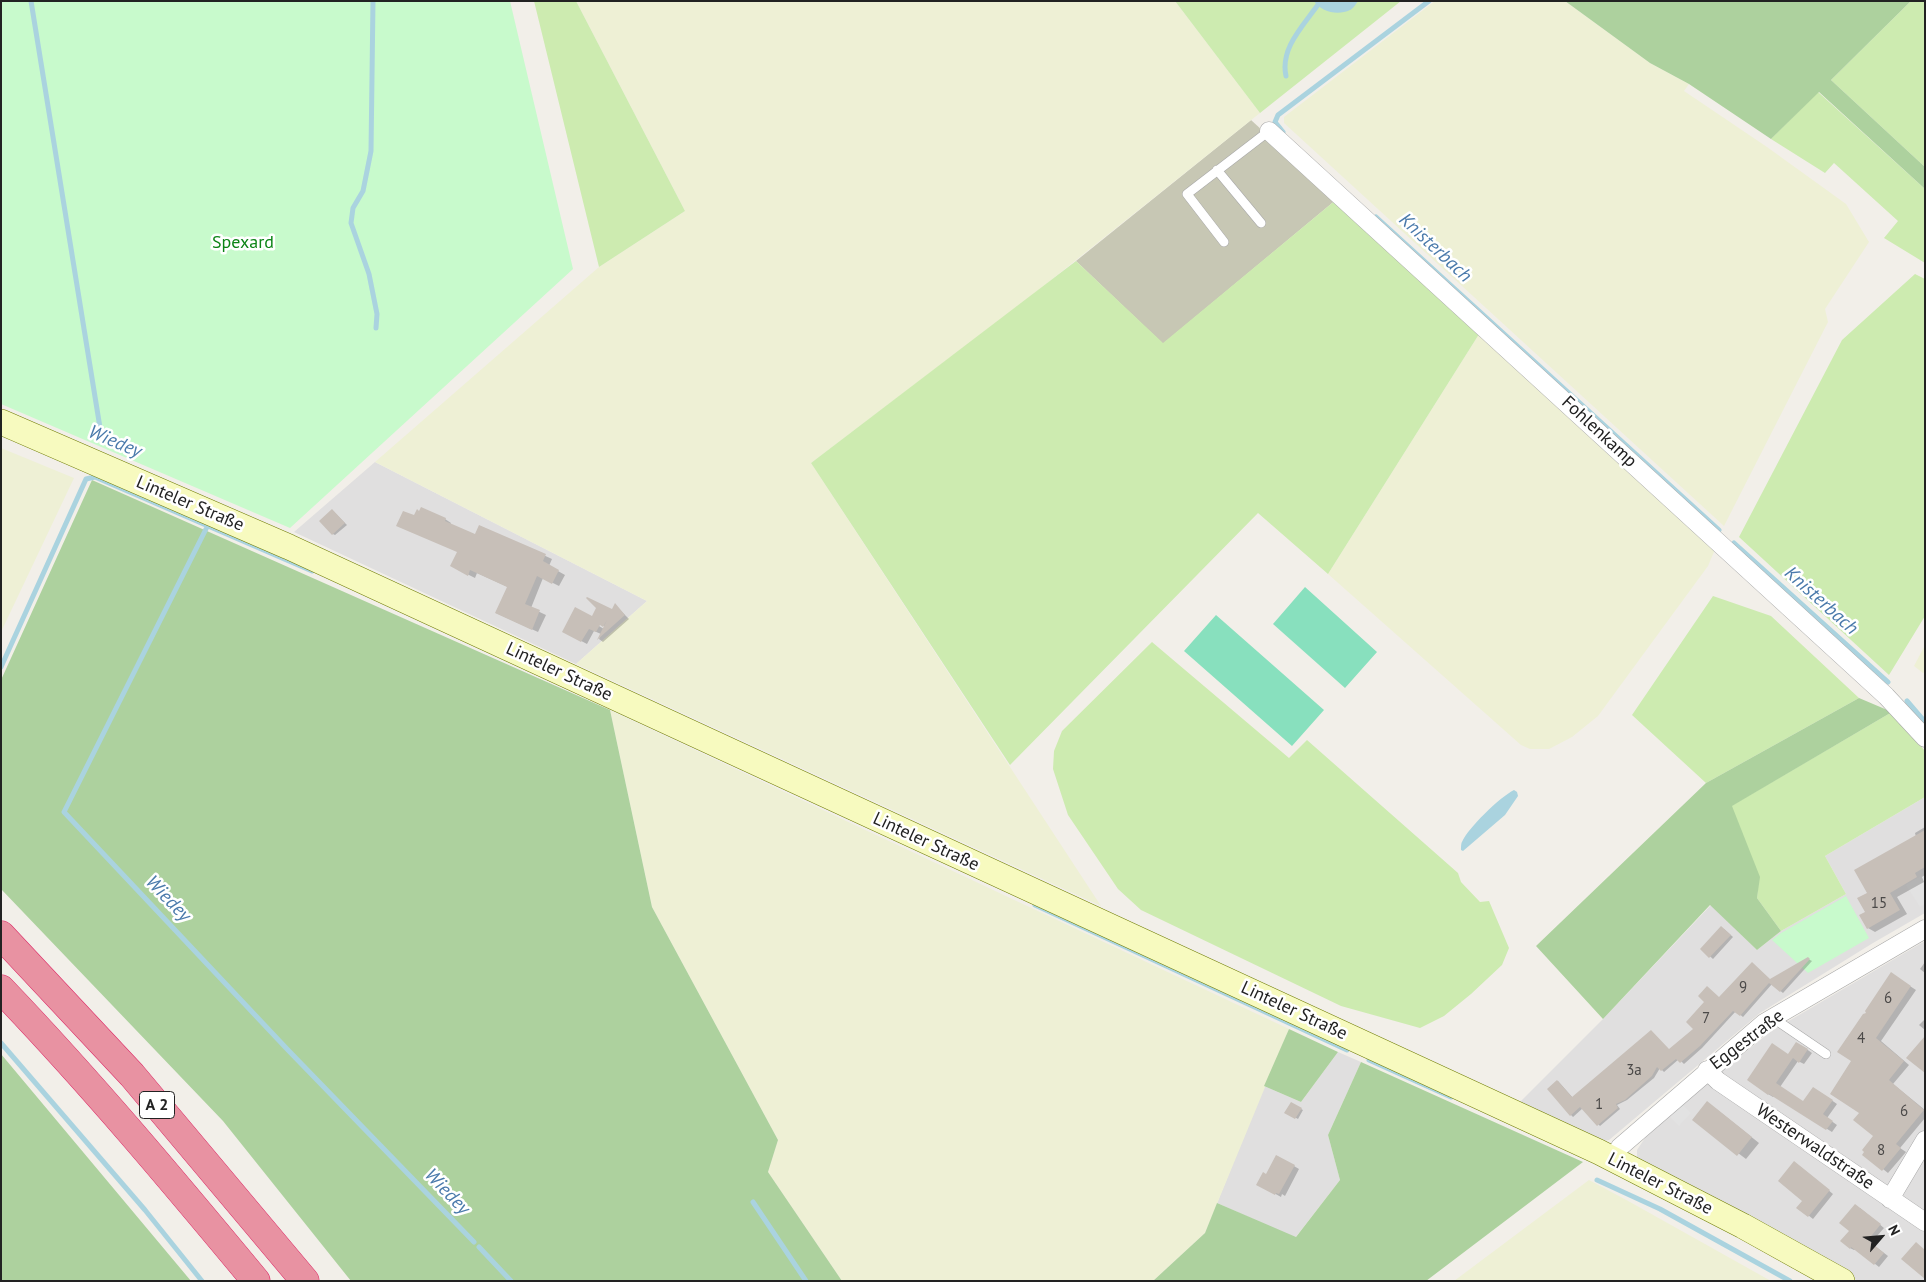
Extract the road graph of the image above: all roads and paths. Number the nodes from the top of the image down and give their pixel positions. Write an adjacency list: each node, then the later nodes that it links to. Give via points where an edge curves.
1 (1269, 131): 2 (lane); 6 (street, Fohlenkamp, via 1886,696)
2 (1217, 170): 3 (lane); 4 (lane, via 1187,194)
3 (1261, 223)
4 (1224, 242)
5 (1, 422): 14 (street, Linteler Straße, via 289,547)
6 (1925, 738)
7 (1925, 929): 10 (street, Eggestraße)
8 (1, 935): 18 (highway, A 2, via 132,1075)
9 (1, 989): 17 (highway, A 2, via 71,1062)
10 (1773, 1018): 11 (lane); 12 (street, Eggestraße)
11 (1826, 1054)
12 (1707, 1070): 14 (street, Eggestraße, via 1620,1147); 15 (street, Westerwaldstraße, via 1718,1081)
13 (1925, 1140): 15 (street)
14 (1613, 1159): 19 (street, Linteler Straße)
15 (1890, 1198): 16 (street, Westerwaldstraße)
16 (1925, 1222)
17 (256, 1281)
18 (305, 1281)
19 (1842, 1281)

